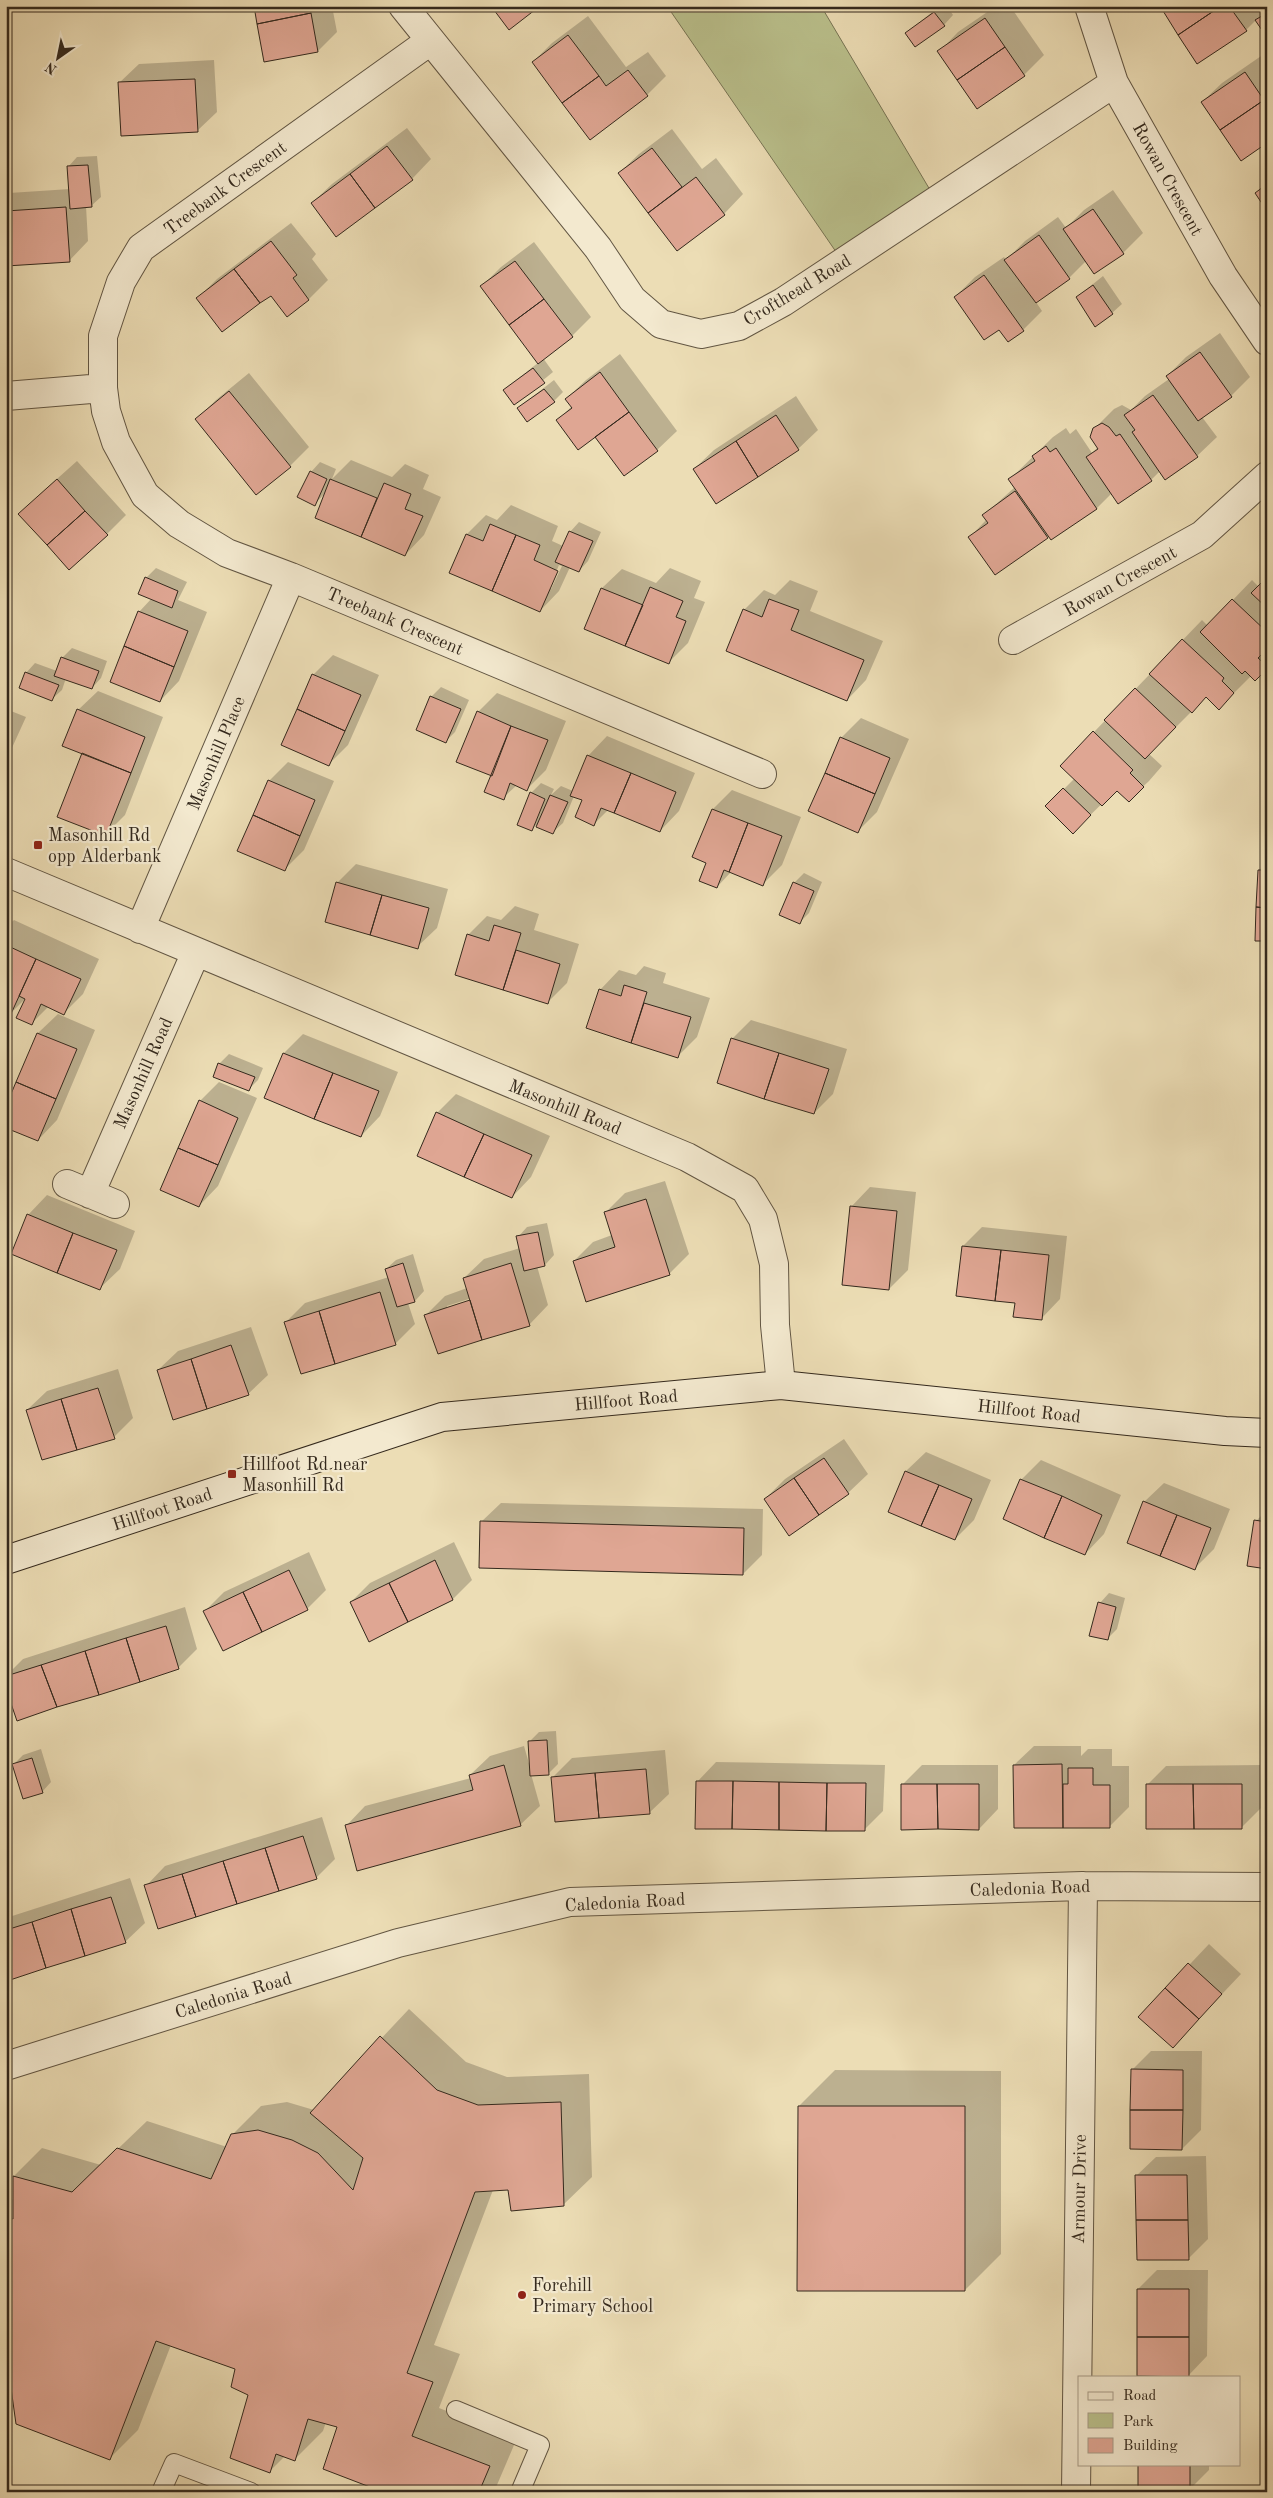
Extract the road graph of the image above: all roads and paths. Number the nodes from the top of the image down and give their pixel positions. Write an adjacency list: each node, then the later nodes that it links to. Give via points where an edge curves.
1 (403, 6): 3 (street, Crofthead Road)
2 (1089, 6): 4 (street, Rowan Crescent)
3 (430, 41): 4 (street, Crofthead Road, via 598,248 632,299 661,324 702,334 739,326 783,302); 6 (street, Treebank Crescent, via 141,248 121,282 103,336)
4 (1114, 83): 5 (street, Rowan Crescent, via 1222,276)
5 (1267, 341)
6 (103, 388): 7 (street); 9 (street, Treebank Crescent, via 116,442 146,495 179,524 227,553)
7 (6, 396)
8 (1267, 476): 10 (street, Rowan Crescent, via 1202,535)
9 (291, 577): 11 (street, Treebank Crescent); 13 (street, Masonhill Place)
10 (1013, 640)
11 (762, 774)
12 (6, 872): 13 (street, Masonhill Road)
13 (140, 929): 14 (street, Masonhill Road)
14 (196, 952): 15 (street, Masonhill Road, via 78,1189); 16 (street, Masonhill Road, via 687,1157 745,1189 764,1219 774,1264 775,1325)
15 (115, 1204)
16 (781, 1385): 17 (street, Hillfoot Road); 18 (street, Hillfoot Road, via 442,1417)
17 (1267, 1433)
18 (6, 1560)
19 (1083, 1886): 20 (street, Caledonia Road); 21 (street, Caledonia Road, via 570,1902 398,1944); 26 (street, Armour Drive)
20 (1267, 1887)
21 (6, 2066)
22 (456, 2410): 25 (lane, via 540,2445)
23 (161, 2492): 24 (lane, via 174,2463)
24 (250, 2492)
25 (520, 2492)
26 (1076, 2492)

